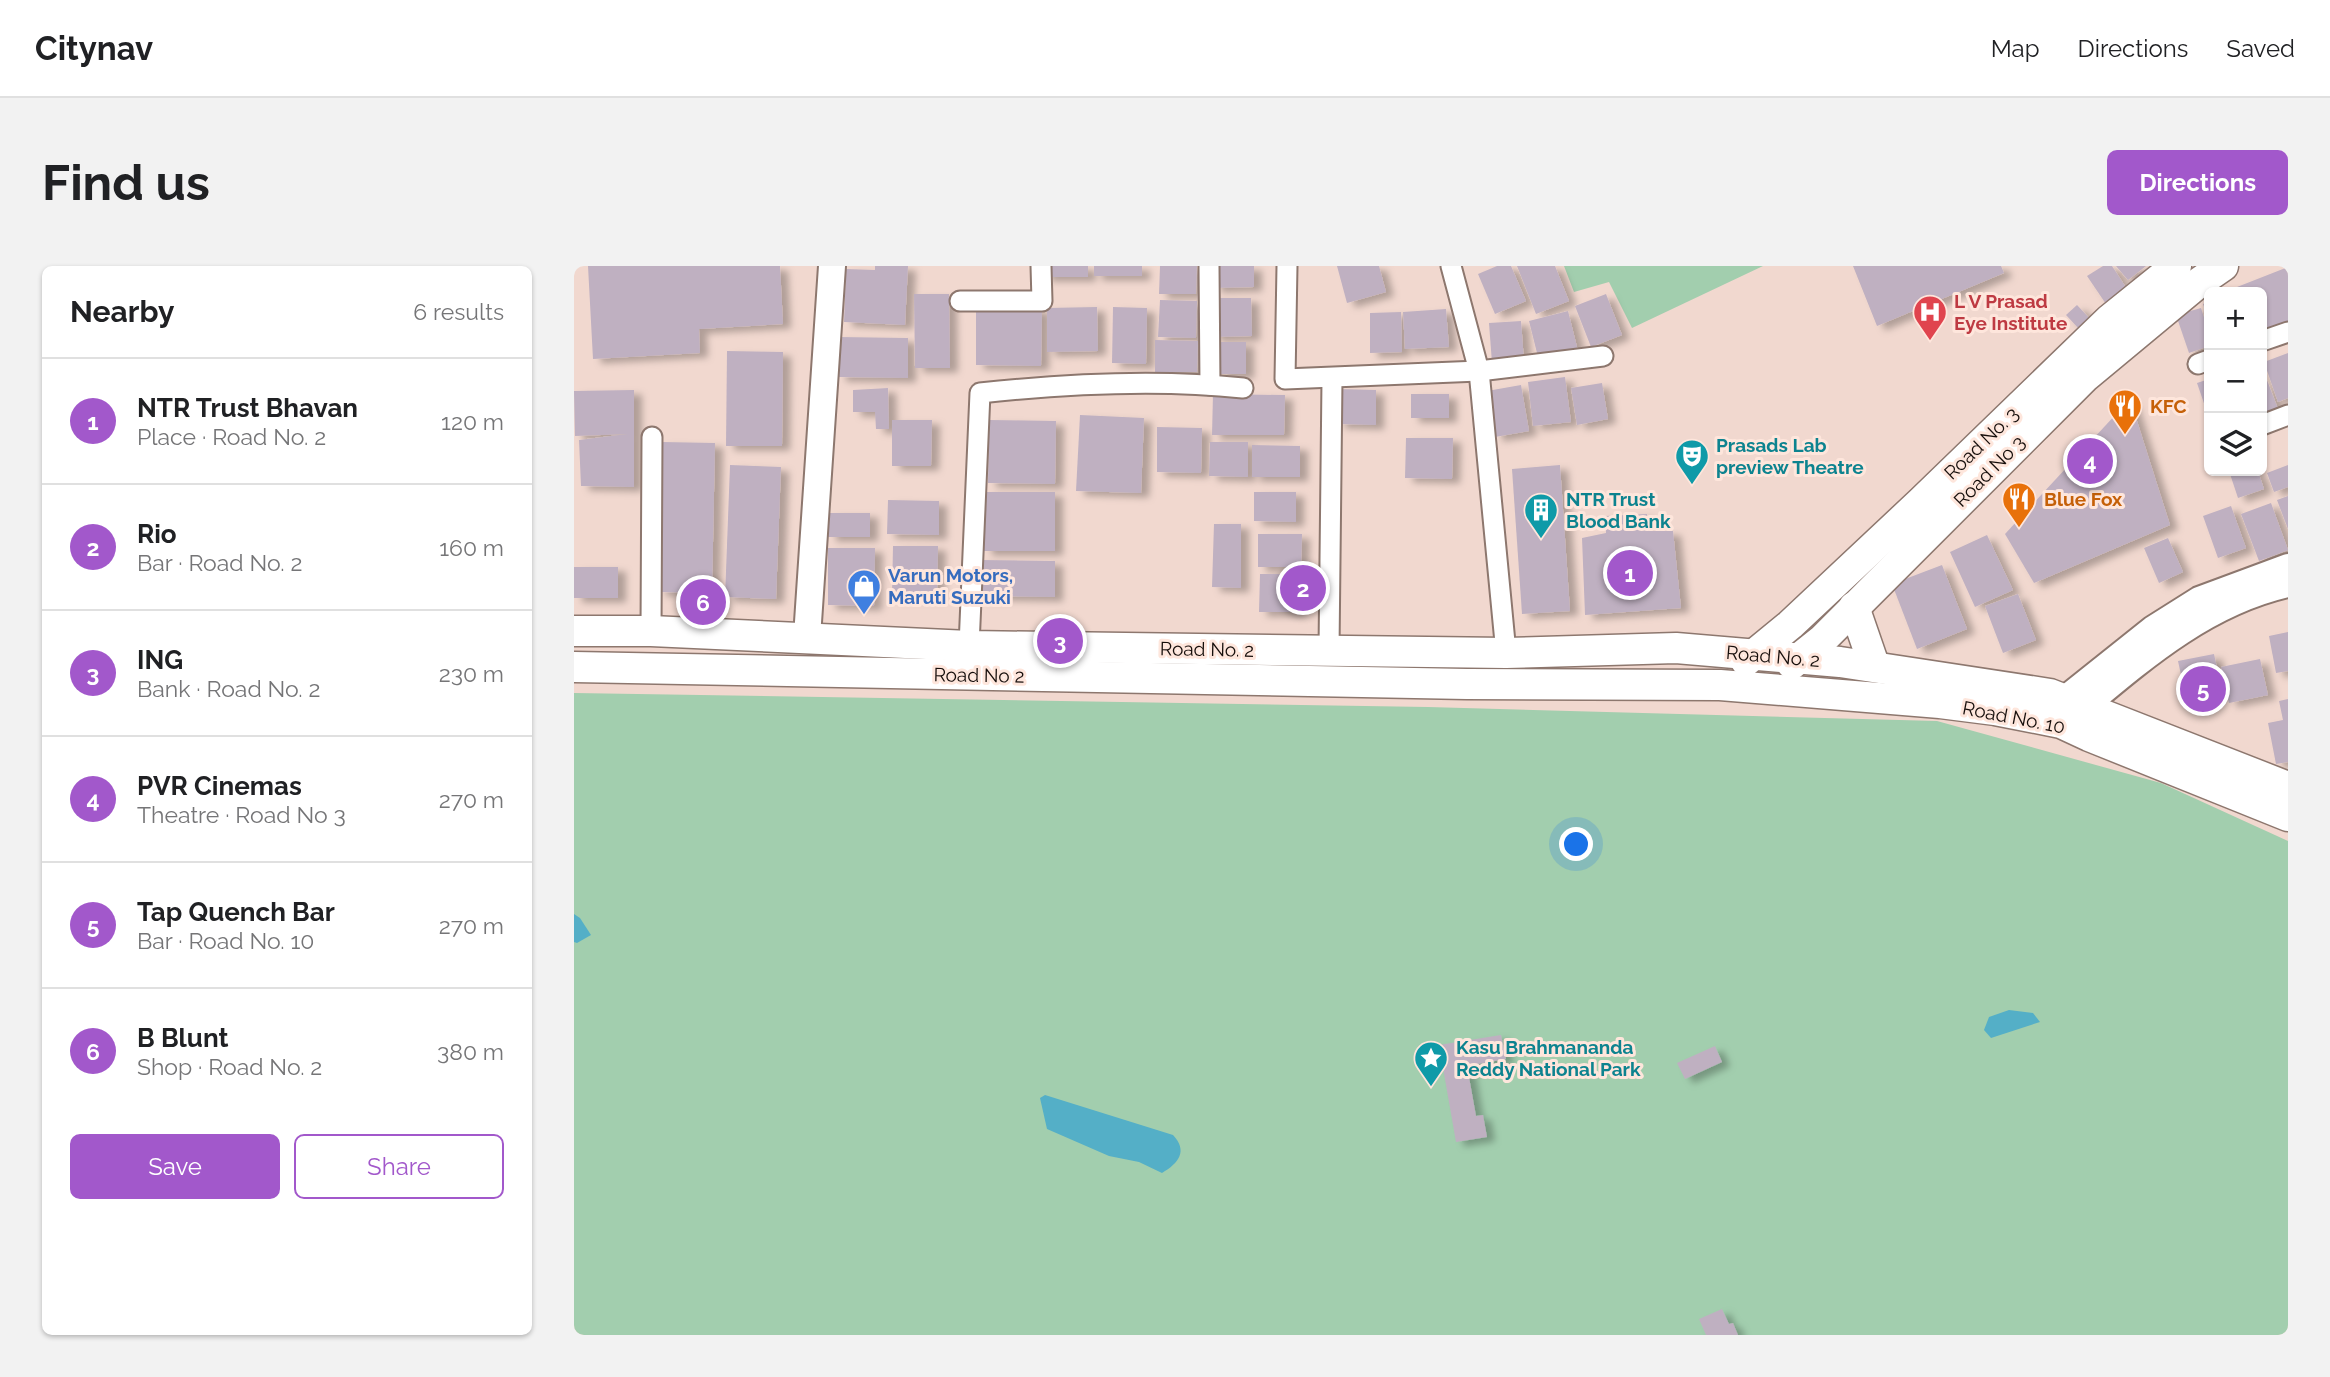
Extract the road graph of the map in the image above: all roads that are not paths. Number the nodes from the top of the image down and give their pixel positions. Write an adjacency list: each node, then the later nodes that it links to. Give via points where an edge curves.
1 (832, 266): 24 (main road)
2 (1041, 266): 8 (street, via 1042,301)
3 (1209, 266): 14 (street)
4 (1287, 266): 13 (street, via 1286,379)
5 (1451, 266): 12 (street)
6 (2176, 266): 21 (main road, Road No. 3, via 2109,320)
7 (2223, 266): 20 (main road, Road No 3, via 2085,377)
8 (960, 301)
9 (2288, 332): 10 (street)
10 (2267, 339)
11 (1603, 356): 12 (street)
12 (1479, 371): 13 (street); 28 (street)
13 (1332, 379): 27 (street)
14 (1210, 385): 15 (street); 25 (street, via 1042,386 979,393)
15 (1243, 388)
16 (2288, 415): 17 (street)
17 (2267, 423)
18 (652, 437): 23 (street)
19 (2287, 573): 36 (street, via 2199,599 2153,628)
20 (1854, 607): 30 (main road, Road No 3); 32 (main road)
21 (1790, 625): 26 (main road, via 1750,638); 29 (main road, Road No. 3)
22 (574, 631): 23 (main road, Road No. 2)
23 (651, 631): 24 (main road, Road No. 2)
24 (807, 637): 25 (main road, Road No. 2)
25 (969, 646): 27 (main road, Road No. 2)
26 (1676, 648): 28 (main road, Road No. 2); 29 (main road, Road No. 2)
27 (1329, 650): 28 (main road, Road No. 2)
28 (1506, 653)
29 (1754, 654): 30 (main road, Road No. 2); 34 (main road, Road No. 3)
30 (1798, 659): 31 (main road, Road No. 2); 35 (main road, Road No 3)
31 (1840, 662): 32 (main road, Road No. 10)
32 (1874, 665): 36 (main road, Road No. 10, via 2050,694)
33 (574, 667): 34 (main road, Road No 2)
34 (1720, 685): 35 (main road)
35 (1766, 688): 38 (main road, Road No. 10, via 1940,703 2061,723)
36 (2074, 703): 37 (main road, Road No. 10)
37 (2288, 787)
38 (2288, 816)

